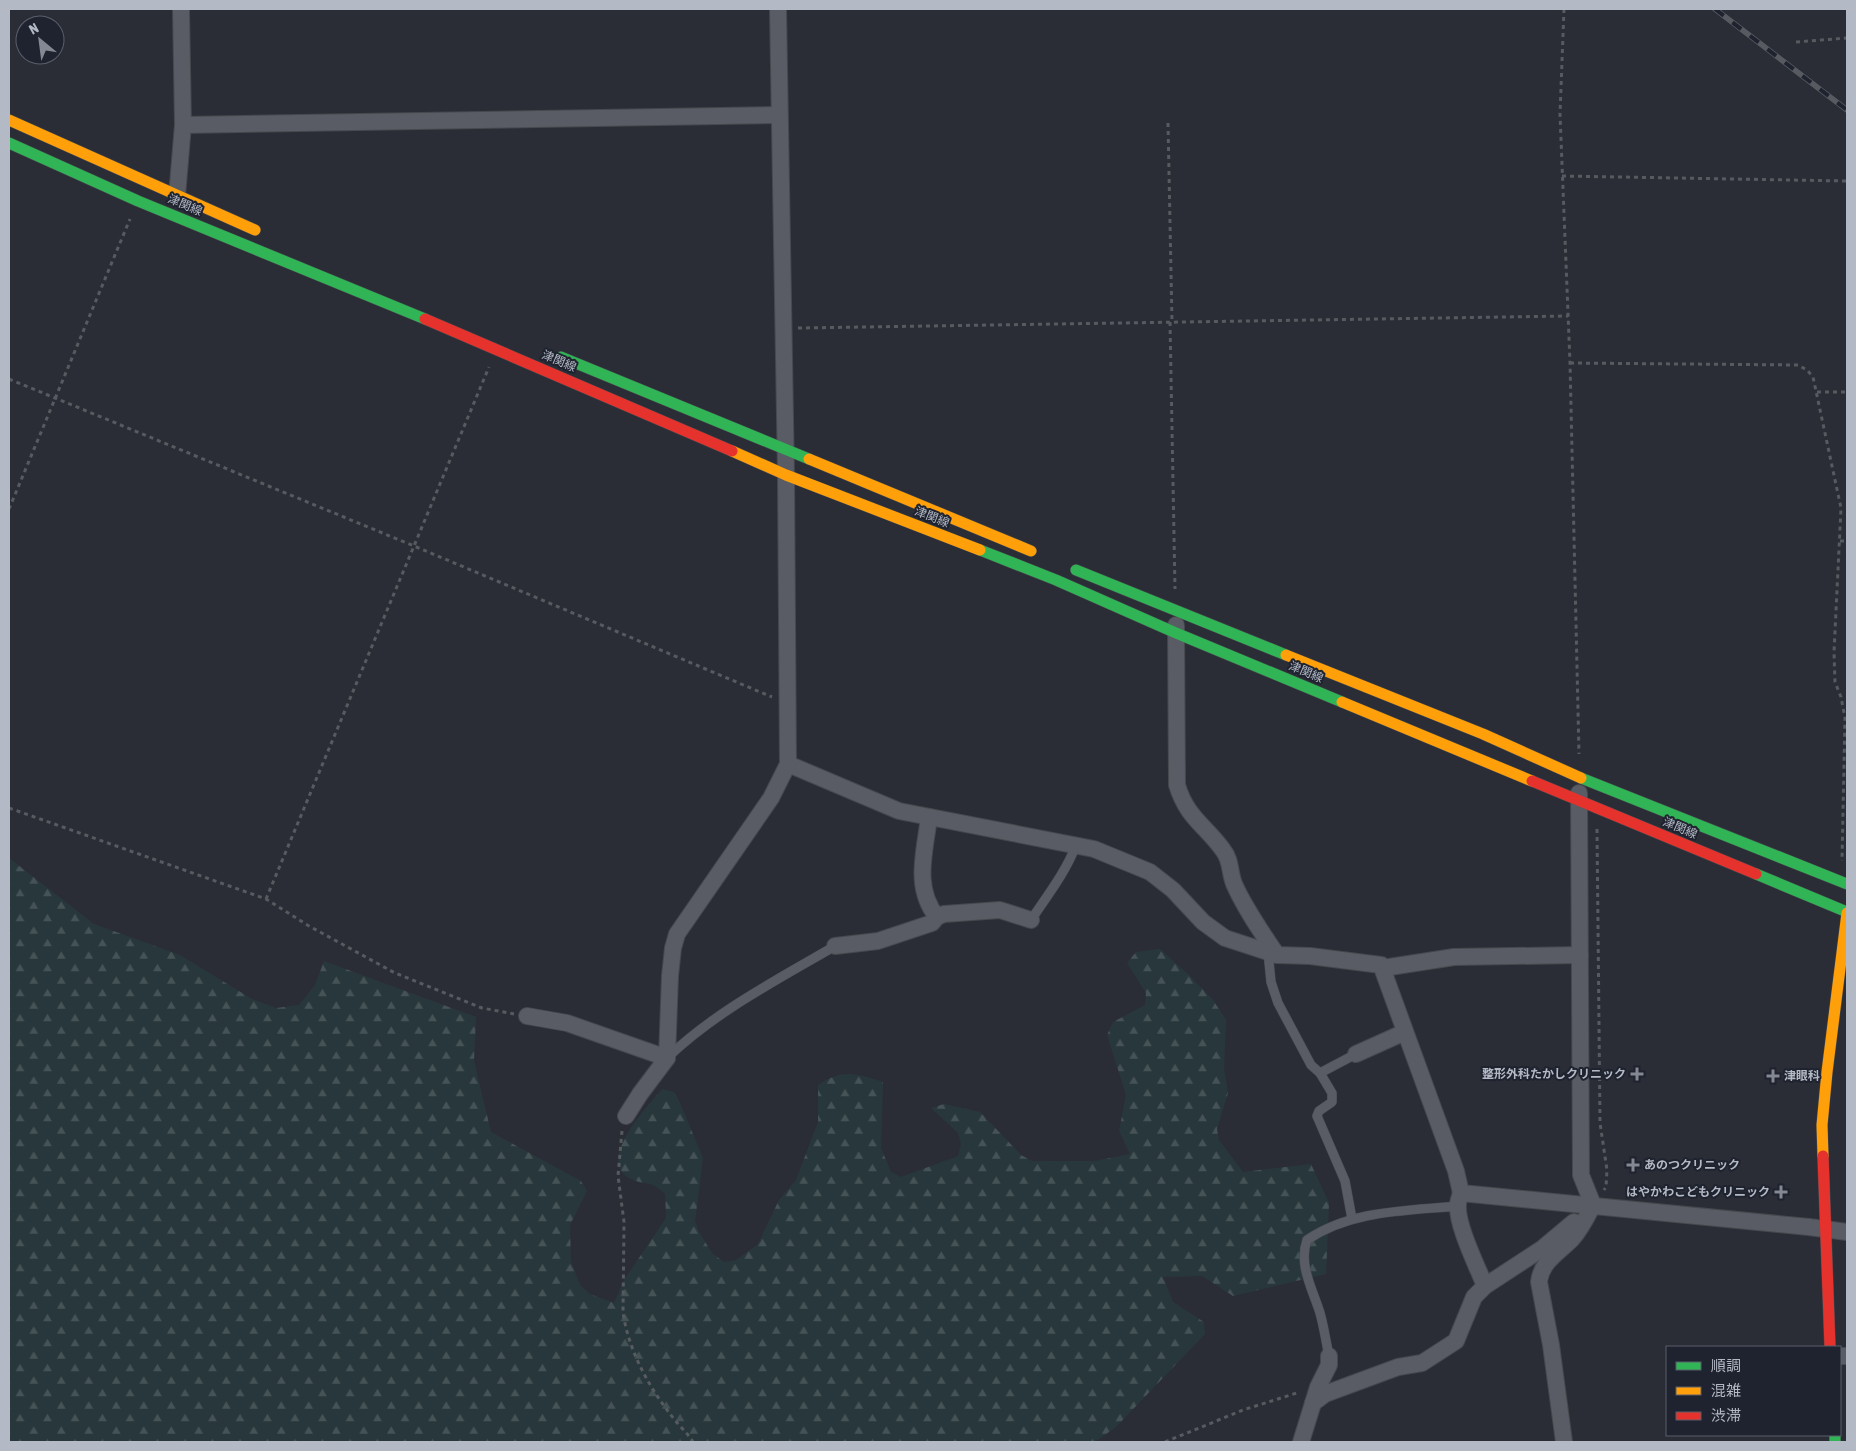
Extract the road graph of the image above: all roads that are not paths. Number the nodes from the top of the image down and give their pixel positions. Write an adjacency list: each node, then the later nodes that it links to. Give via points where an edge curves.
1 (180, 9): 5 (street)
2 (778, 9): 3 (street)
3 (780, 115): 5 (street); 10 (street)
4 (9, 120): 7 (main road, 津関線)
5 (182, 125): 7 (street)
6 (9, 142): 11 (main road, 津関線, via 138,201 497,349)
7 (177, 196): 8 (main road, 津関線)
8 (263, 234)
9 (547, 352): 10 (main road, 津関線)
10 (786, 450): 11 (street); 12 (main road, 津関線)
11 (786, 475): 15 (main road, 津関線, via 1056,580); 16 (street)
12 (1040, 555)
13 (1067, 566): 14 (main road, 津関線)
14 (1176, 611): 15 (street); 17 (main road, 津関線, via 1483,734)
15 (1176, 633): 18 (main road, 津関線); 26 (street, via 1177,785 1181,801 1224,850 1230,861 1234,884)
16 (788, 764): 19 (street, via 899,811); 32 (street, via 771,798 677,934 670,976)
17 (1579, 777): 18 (street); 21 (main road, 津関線)
18 (1579, 801): 22 (main road, 津関線); 27 (street)
19 (929, 817): 20 (street); 23 (street, via 922,887)
20 (1076, 845): 24 (lane, via 1055,885); 26 (street, via 1150,872 1225,938)
21 (1844, 883): 22 (main road)
22 (1847, 912): 38 (main road, via 1822,1125)
23 (937, 917): 24 (street, via 1000,910); 25 (street, via 932,923 878,941)
24 (1031, 920)
25 (835, 946): 32 (lane, via 736,1004)
26 (1272, 953): 28 (street, via 1381,965); 33 (lane, via 1271,982 1278,1003 1311,1065)
27 (1580, 955): 28 (street, via 1454,957); 36 (street, via 1582,1175)
28 (1383, 968): 30 (street)
29 (527, 1016): 32 (street, via 567,1023)
30 (1405, 1032): 31 (street); 35 (street, via 1456,1171)
31 (1356, 1054): 33 (lane)
32 (667, 1058): 34 (street)
33 (1320, 1073): 37 (lane, via 1333,1099 1317,1116 1345,1181)
34 (626, 1116)
35 (1460, 1200): 36 (street); 37 (lane); 40 (street, via 1466,1238)
36 (1593, 1205): 38 (street); 40 (street, via 1543,1248); 45 (street, via 1583,1225 1540,1274)
37 (1352, 1219): 42 (lane, via 1307,1240 1304,1255)
38 (1825, 1229): 39 (street); 41 (main road)
39 (1847, 1232)
40 (1484, 1286): 43 (street, via 1474,1297 1456,1341 1422,1363 1343,1387)
41 (1830, 1346)
42 (1329, 1356): 43 (street, via 1329,1365)
43 (1313, 1403): 44 (street)
44 (1302, 1442)
45 (1564, 1442)

